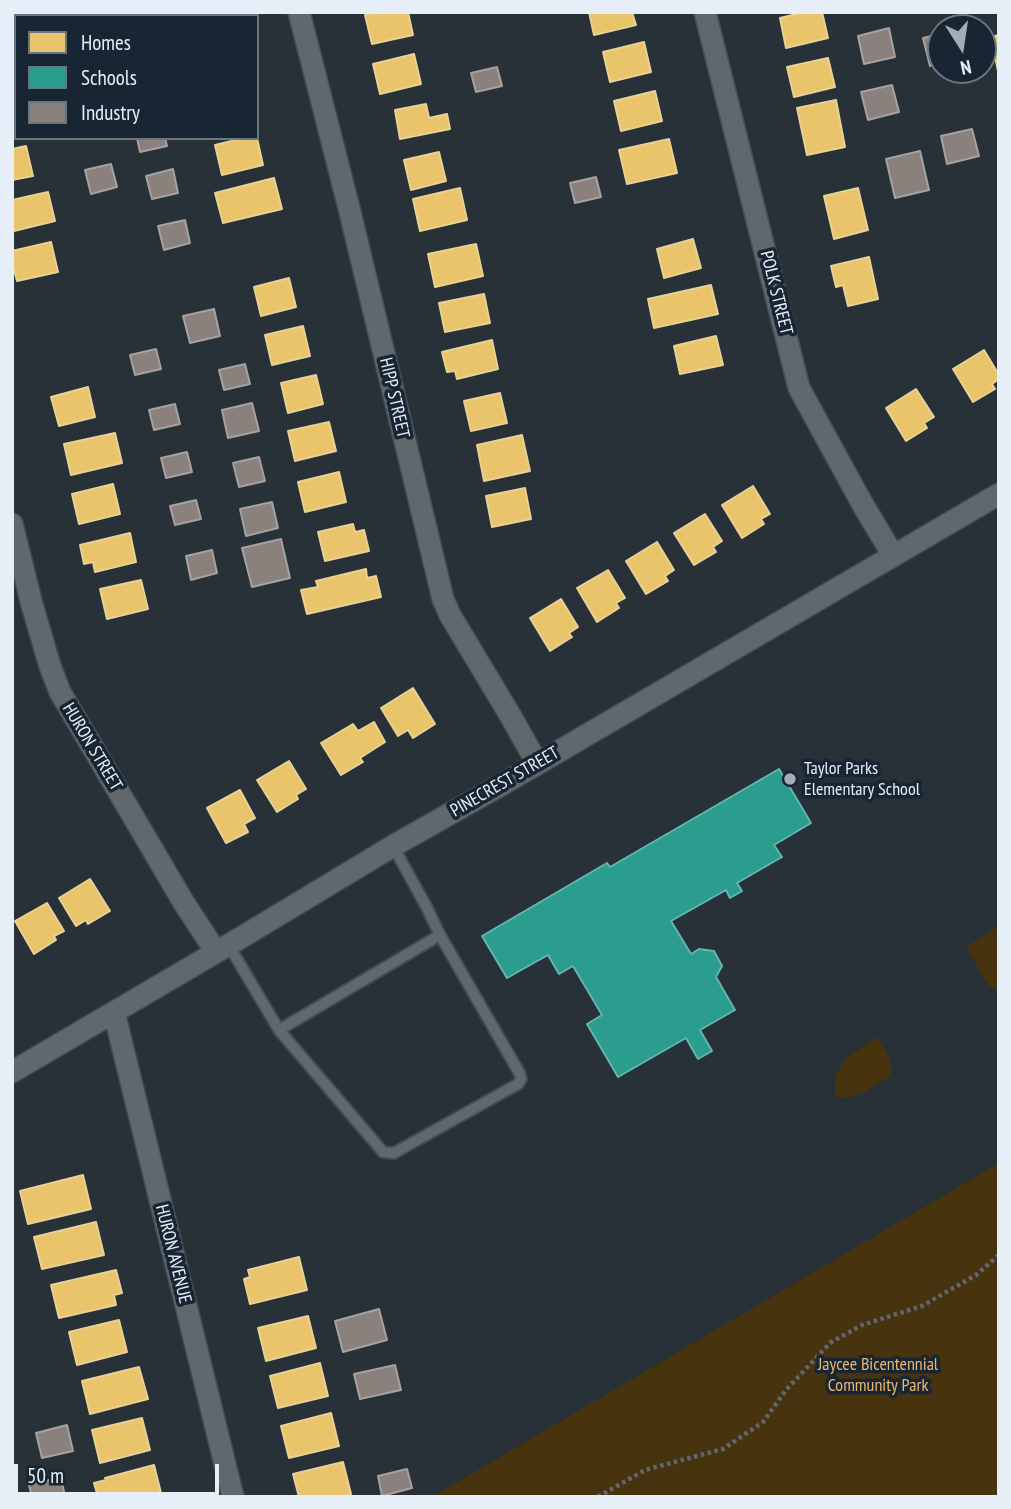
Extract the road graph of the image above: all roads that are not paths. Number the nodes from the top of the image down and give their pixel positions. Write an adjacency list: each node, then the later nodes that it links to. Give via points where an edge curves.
1 (299, 12): 7 (street, HIPP STREET, via 443,599)
2 (705, 12): 5 (street, POLK STREET, via 799,388)
3 (999, 494): 5 (street, PINECREST STREET)
4 (12, 524): 6 (street, HURON STREET)
5 (893, 555): 7 (street, PINECREST STREET)
6 (22, 607): 10 (street, HURON STREET, via 60,692 184,903)
7 (537, 763): 8 (street, PINECREST STREET)
8 (393, 846): 9 (lane); 10 (street, PINECREST STREET)
9 (440, 935): 12 (lane); 12 (lane, via 520,1074 518,1084 388,1154)
10 (222, 948): 11 (street, PINECREST STREET); 12 (lane)
11 (114, 1012): 13 (street, PINECREST STREET); 14 (street, HURON AVENUE)
12 (279, 1030)
13 (12, 1072)
14 (233, 1497)

